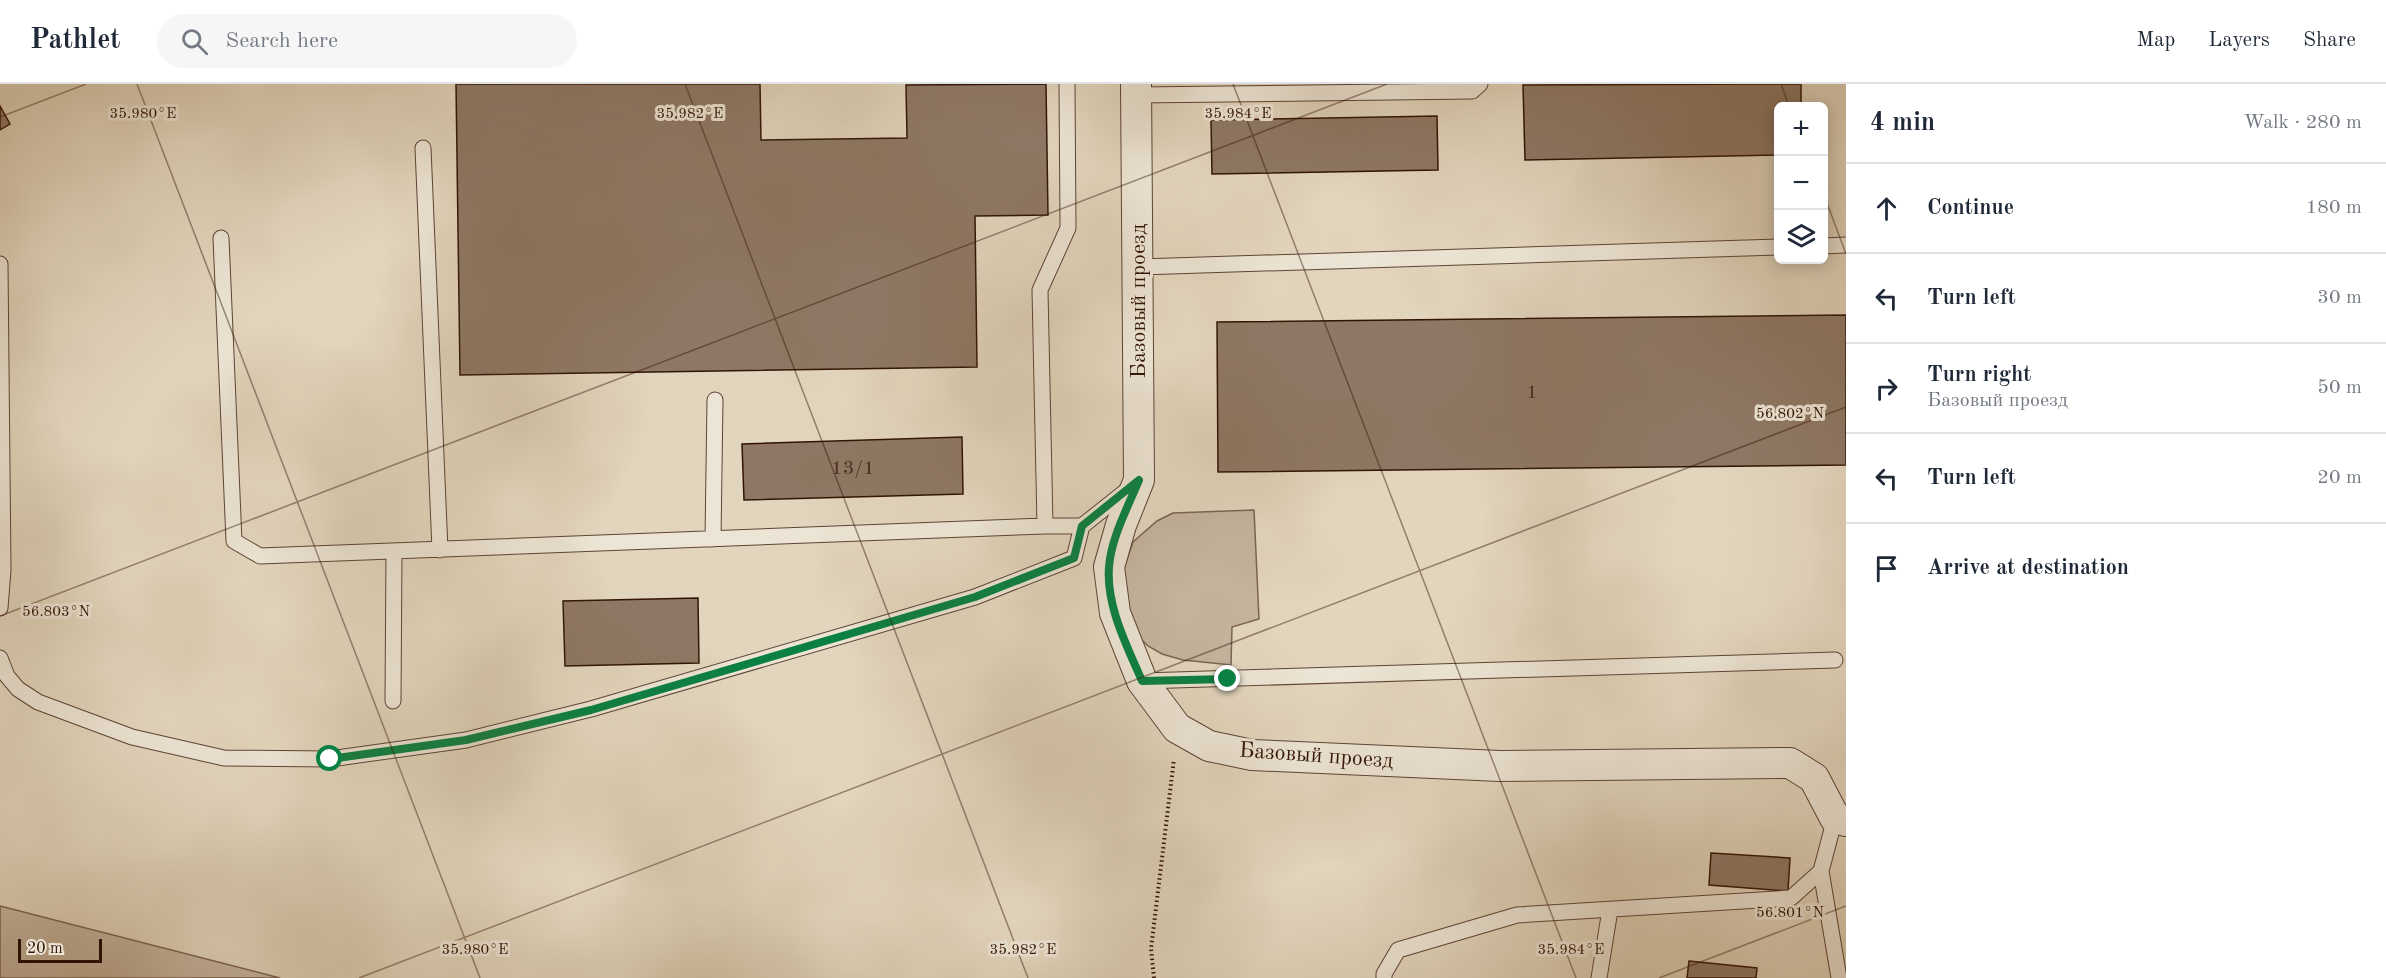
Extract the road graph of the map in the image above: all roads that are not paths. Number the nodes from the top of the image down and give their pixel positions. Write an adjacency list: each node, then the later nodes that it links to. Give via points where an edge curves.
1 (1067, 84): 13 (lane, via 1068,228 1040,290)
2 (1480, 84): 3 (lane, via 1472,91)
3 (1136, 89): 10 (street, Базовый проезд)
4 (423, 148): 16 (lane)
5 (221, 237): 17 (lane, via 234,541 260,556)
6 (1846, 245): 7 (lane)
7 (1828, 246)
8 (1774, 247): 10 (lane)
9 (0, 264): 18 (lane)
10 (1139, 267): 12 (street, Базовый проезд)
11 (715, 400): 15 (lane)
12 (1139, 480): 14 (lane); 21 (street, Базовый проезд, via 1109,567 1115,613)
13 (1045, 526): 14 (lane); 15 (lane)
14 (1082, 526): 19 (lane, via 1074,558 975,597 591,710 466,740 330,759 224,758 132,737 38,702 18,689)
15 (713, 539): 16 (lane)
16 (440, 550): 17 (lane)
17 (394, 551): 22 (lane)
18 (0, 608)
19 (0, 658)
20 (1835, 660): 21 (lane)
21 (1142, 681): 23 (street, Базовый проезд, via 1177,728 1209,746 1252,755 1500,766 1790,763 1814,778)
22 (393, 701)
23 (1841, 819): 24 (lane)
24 (1821, 871): 25 (lane, via 1791,898); 28 (lane)
25 (1610, 910): 26 (lane, via 1516,915 1398,950); 27 (lane)
26 (1384, 978)
27 (1599, 978)
28 (1839, 978)

